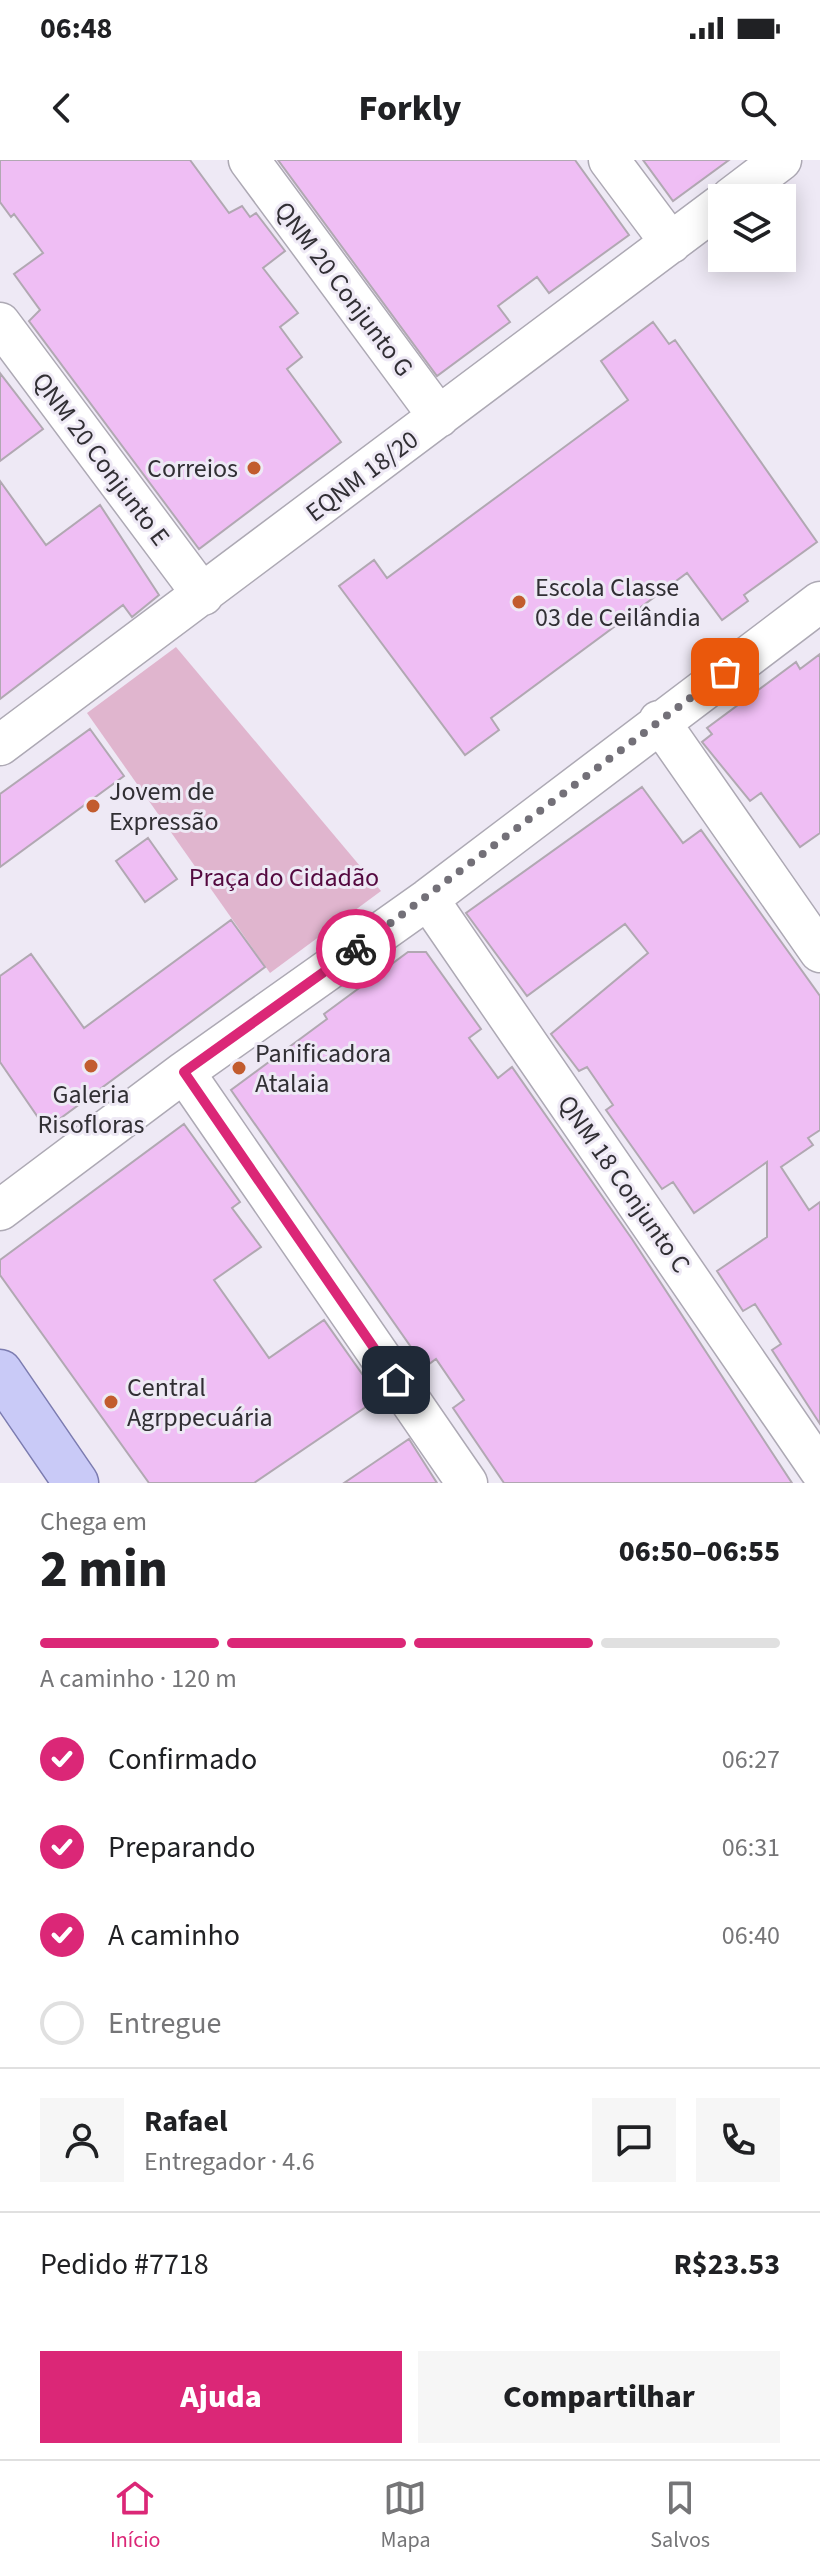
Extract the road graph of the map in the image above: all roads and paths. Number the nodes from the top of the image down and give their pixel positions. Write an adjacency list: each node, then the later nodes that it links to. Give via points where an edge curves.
1 (249, 160): 8 (street, QNM 20 Conjunto G)
2 (609, 160): 6 (street)
3 (781, 160): 4 (street)
4 (749, 184)
5 (708, 215): 6 (street, EQNM 18/20)
6 (671, 243): 8 (street, EQNM 18/20)
7 (0, 323): 9 (street, QNM 20 Conjunto E)
8 (439, 417): 9 (street, EQNM 18/20)
9 (203, 595): 12 (street, EQNM 18/20)
10 (820, 602): 11 (street)
11 (659, 721): 13 (street); 14 (street)
12 (0, 745)
13 (428, 899): 15 (street); 18 (street, QNM 18 Conjunto C)
14 (820, 952)
15 (184, 1072): 16 (street); 20 (street)
16 (0, 1210)
17 (0, 1372): 19 (main road)
18 (820, 1470)
19 (76, 1483)
20 (467, 1483)

